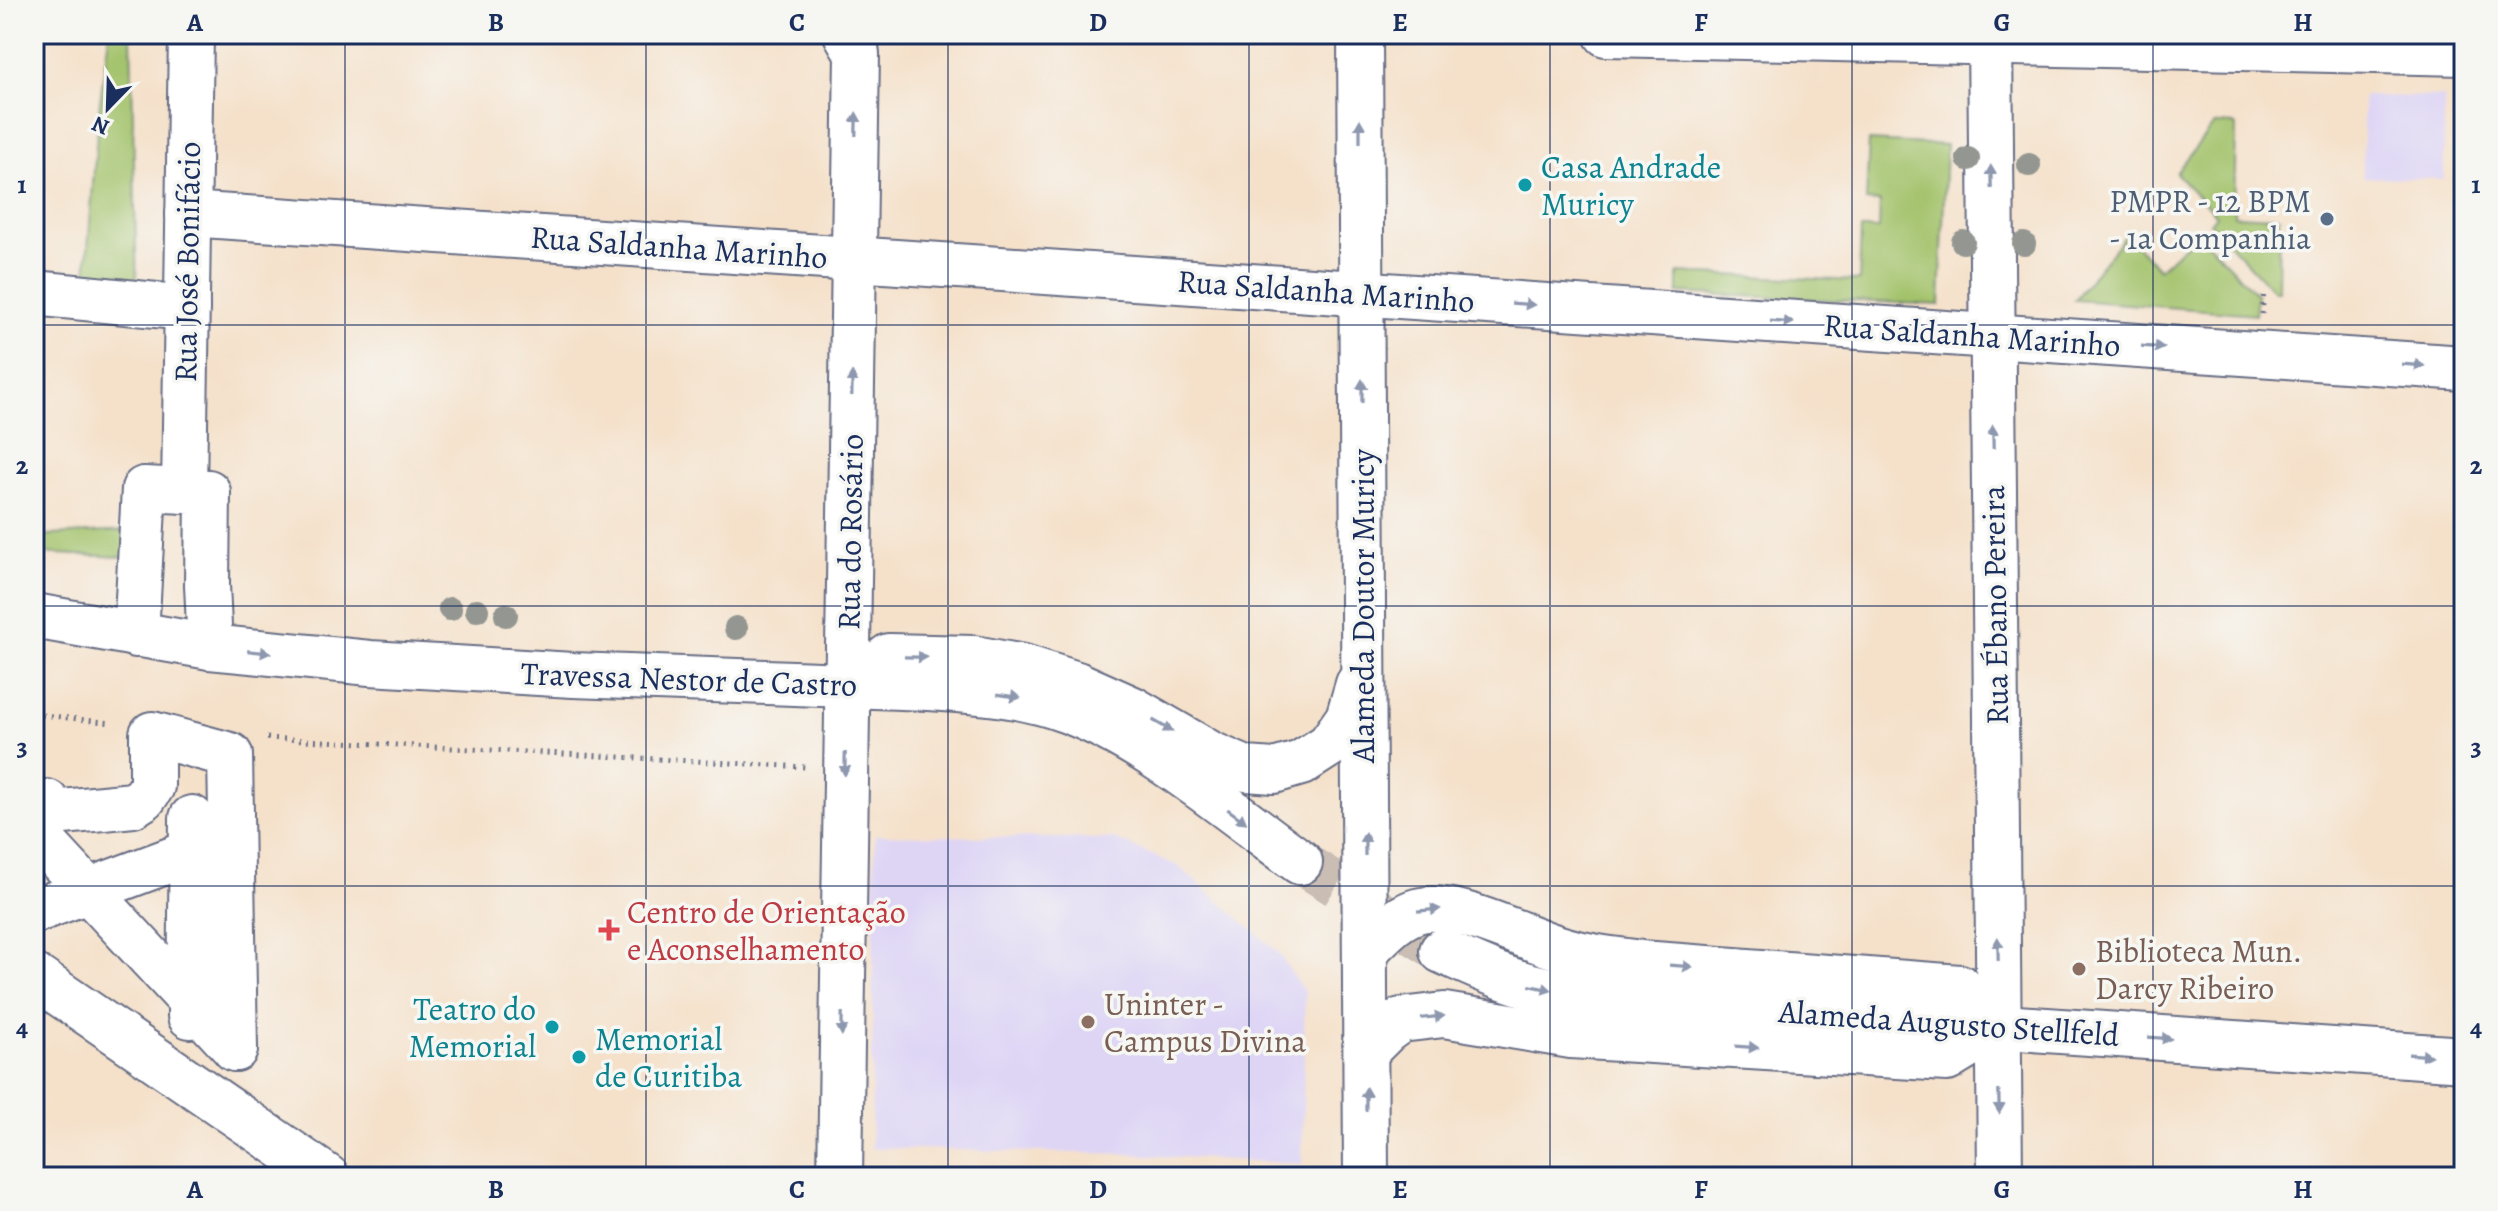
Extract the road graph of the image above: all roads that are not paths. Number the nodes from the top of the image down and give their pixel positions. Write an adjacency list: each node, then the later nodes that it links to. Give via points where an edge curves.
1 (191, 34): 7 (street, Rua José Bonifácio)
2 (846, 34): 8 (street, Rua do Rosário, one-way to 2, via 857,53)
3 (1360, 34): 10 (street, Alameda Doutor Muricy, one-way to 3)
4 (1606, 34): 5 (street)
5 (1990, 38): 6 (street); 12 (street, Rua Ébano Pereira, one-way to 5)
6 (2464, 53)
7 (188, 214): 8 (street, Rua Saldanha Marinho); 11 (street, Rua José Bonifácio)
8 (854, 259): 10 (street, Rua Saldanha Marinho); 19 (street, Rua do Rosário, one-way to 8)
9 (34, 293): 11 (street)
10 (1361, 293): 12 (street, Rua Saldanha Marinho, one-way to 12); 18 (street, Alameda Doutor Muricy, one-way to 10)
11 (187, 308): 14 (street, Rua José Bonifácio)
12 (1992, 336): 13 (street, Rua Saldanha Marinho, one-way to 13); 27 (street, Rua Ébano Pereira, one-way to 12)
13 (2464, 368)
14 (184, 491): 16 (street, via 144,489); 17 (street, via 208,492)
15 (34, 616): 16 (street, Travessa Nestor de Castro)
16 (136, 635): 17 (street, Travessa Nestor de Castro)
17 (210, 647): 19 (street, Travessa Nestor de Castro, one-way to 19, via 370,663)
18 (1364, 665): 19 (street, one-way to 18, via 889,656 974,658 1024,667 1119,703 1246,769 1274,771 1301,763 1329,745 1348,718); 24 (street, Alameda Doutor Muricy, one-way to 18)
19 (848, 686): 22 (street, Travessa Nestor de Castro, one-way to 22, via 977,691 1067,710 1184,777); 32 (street, Rua do Rosário, one-way to 32)
20 (34, 820): 21 (street, via 47,802 53,813 133,805 144,798 152,786 152,734 230,755 235,1049)
21 (34, 832)
22 (1300, 862)
23 (34, 911): 30 (street, via 192,835)
24 (1366, 950): 27 (street, one-way to 27, via 1400,919 1438,908 1600,957 1960,987); 28 (street, Alameda Doutor Muricy)
25 (1442, 951): 27 (street, Alameda Augusto Stellfeld, one-way to 27, via 1526,985 1576,995)
26 (34, 976): 30 (street)
27 (1999, 1027): 28 (street, one-way to 27, via 1401,1020 1444,1015 1571,1036 1947,1059); 29 (street, Alameda Augusto Stellfeld, one-way to 29); 34 (street, Rua Ébano Pereira, one-way to 34)
28 (1367, 1050): 33 (street, Alameda Doutor Muricy, one-way to 28)
29 (2464, 1059)
30 (190, 1083): 31 (street)
31 (327, 1177)
32 (840, 1177)
33 (1366, 1177)
34 (2000, 1177)

